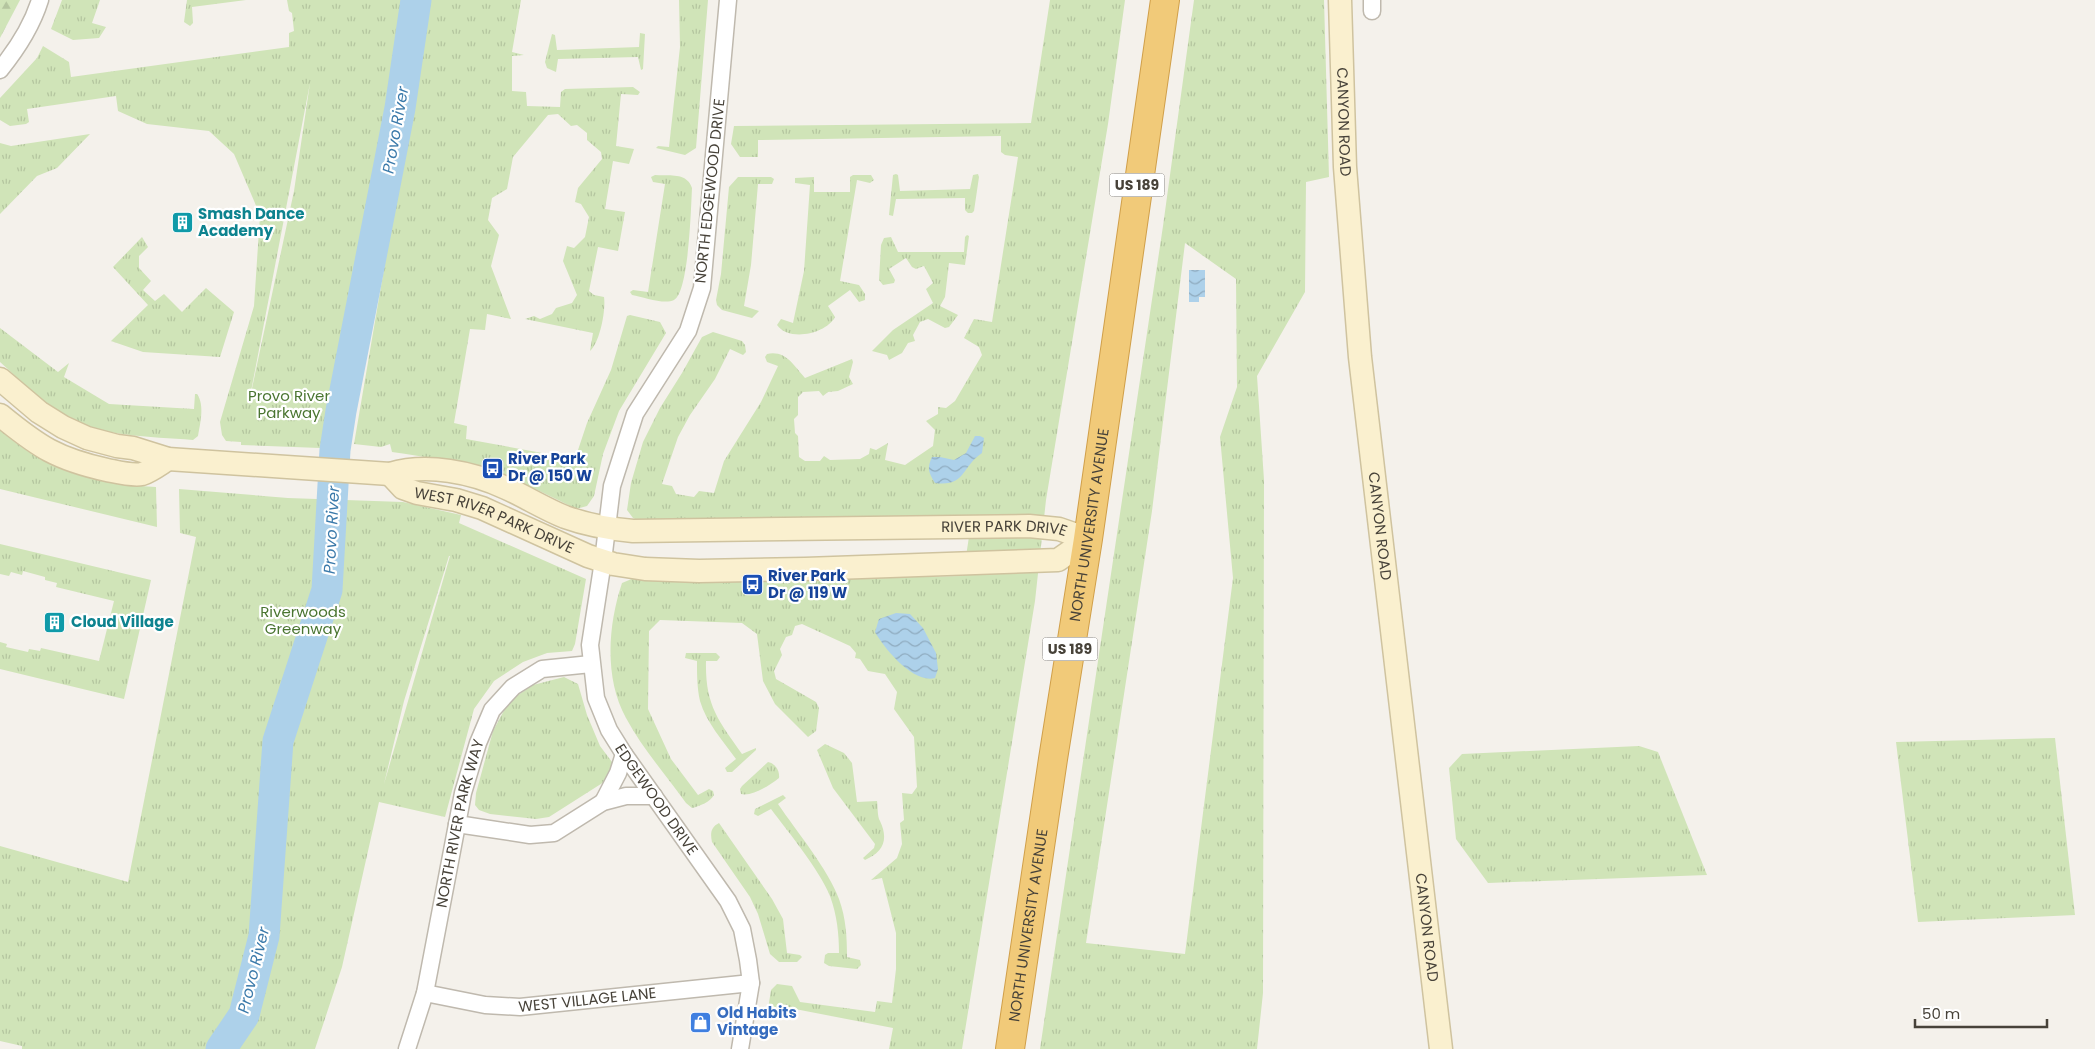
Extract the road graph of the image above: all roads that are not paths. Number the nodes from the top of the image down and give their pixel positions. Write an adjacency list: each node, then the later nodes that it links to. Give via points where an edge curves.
1 (40, 0): 5 (street, via 16,50)
2 (728, 0): 11 (street, NORTH EDGEWOOD DRIVE, via 702,288 688,331 635,414 612,486)
3 (1165, 0): 10 (highway, NORTH UNIVERSITY AVENUE / US 189)
4 (1340, 0): 22 (street, CANYON ROAD, via 1345,167 1359,348)
5 (0, 70)
6 (0, 379): 8 (street, WEST RIVER PARK DRIVE, via 39,412 63,427 87,438)
7 (0, 415): 8 (street, via 34,443 76,463 140,474)
8 (168, 459): 9 (street, WEST RIVER PARK DRIVE)
9 (390, 474): 11 (street, WEST RIVER PARK DRIVE, via 418,468 471,476 504,487 566,517); 11 (street, WEST RIVER PARK DRIVE, via 403,488 482,508 588,556)
10 (1088, 539): 11 (street, RIVER PARK DRIVE, via 1059,529 1029,526 633,532); 11 (street, RIVER PARK DRIVE, via 1058,560 699,571 645,570); 21 (highway, NORTH UNIVERSITY AVENUE / US 189)
11 (605, 544): 12 (street, EDGEWOOD DRIVE, via 592,626)
12 (591, 664): 13 (street, EDGEWOOD DRIVE, via 602,715); 16 (street, NORTH RIVER PARK WAY, via 542,669 512,687 492,710 475,752)
13 (624, 754): 14 (street, EDGEWOOD DRIVE); 15 (street)
14 (654, 796): 15 (street, via 626,796); 17 (street, EDGEWOOD DRIVE, via 735,914 745,943)
15 (604, 802): 16 (street, via 554,833 530,834)
16 (457, 824): 18 (street, NORTH RIVER PARK WAY)
17 (751, 983): 18 (street, WEST VILLAGE LANE, via 520,1007 485,1005); 20 (street, EDGEWOOD DRIVE)
18 (425, 993): 19 (street, NORTH RIVER PARK WAY)
19 (407, 1049)
20 (740, 1049)
21 (1010, 1049)
22 (1441, 1049)

